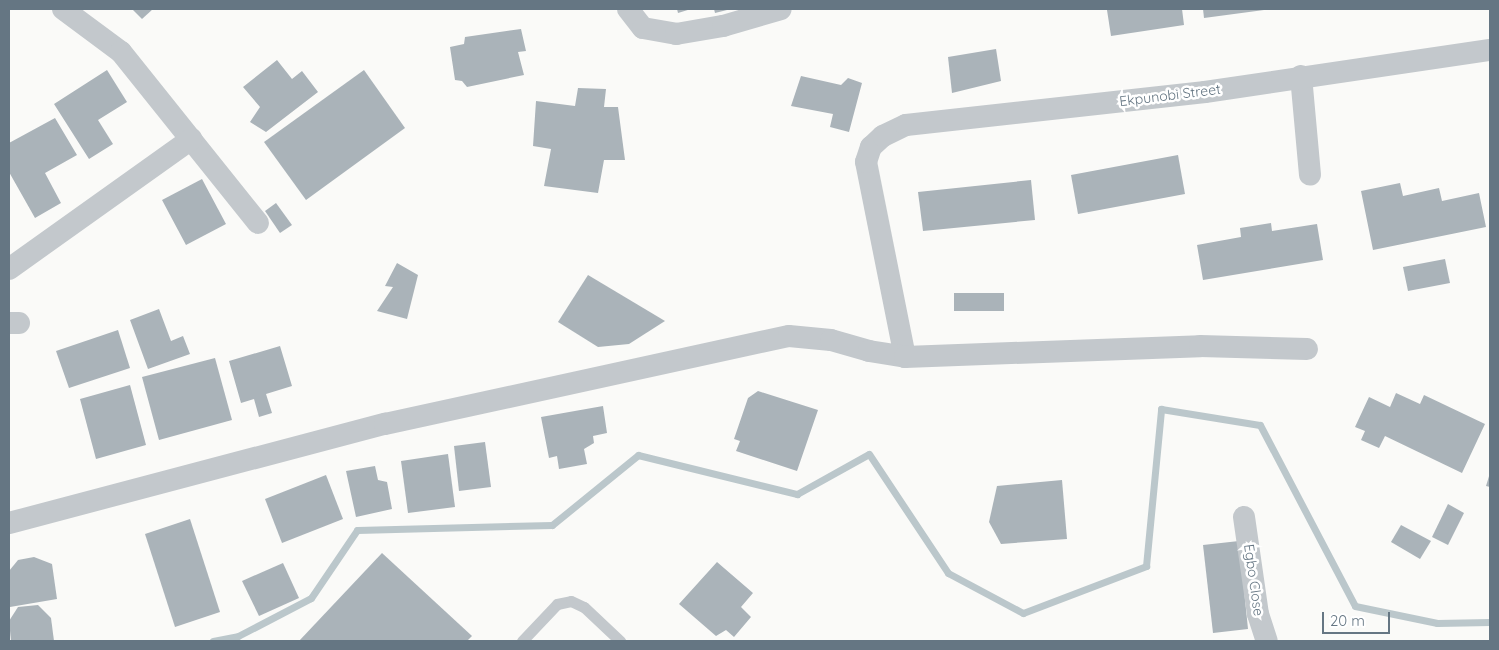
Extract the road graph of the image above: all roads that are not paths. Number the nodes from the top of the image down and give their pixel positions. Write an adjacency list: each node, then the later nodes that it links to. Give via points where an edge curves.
1 (64, 9): 6 (street, via 121,52)
2 (628, 9): 3 (street, via 644,28 676,34 724,26)
3 (781, 9)
4 (1490, 50): 5 (street, Ekpunobi Street)
5 (1301, 76): 7 (street); 11 (street, Ekpunobi Street, via 1205,92 906,124 883,136 871,147 866,162)
6 (191, 139): 8 (street); 9 (street)
7 (1310, 175)
8 (258, 223)
9 (9, 269)
10 (1306, 349): 11 (street, via 1200,346)
11 (905, 357): 13 (street, via 808,335 765,339 681,361 385,424)
12 (1244, 517): 16 (street, Egbo Close, via 1258,614)
13 (9, 523)
14 (522, 641): 15 (lane, via 557,604 571,601 584,607)
15 (620, 641)
16 (1268, 641)

